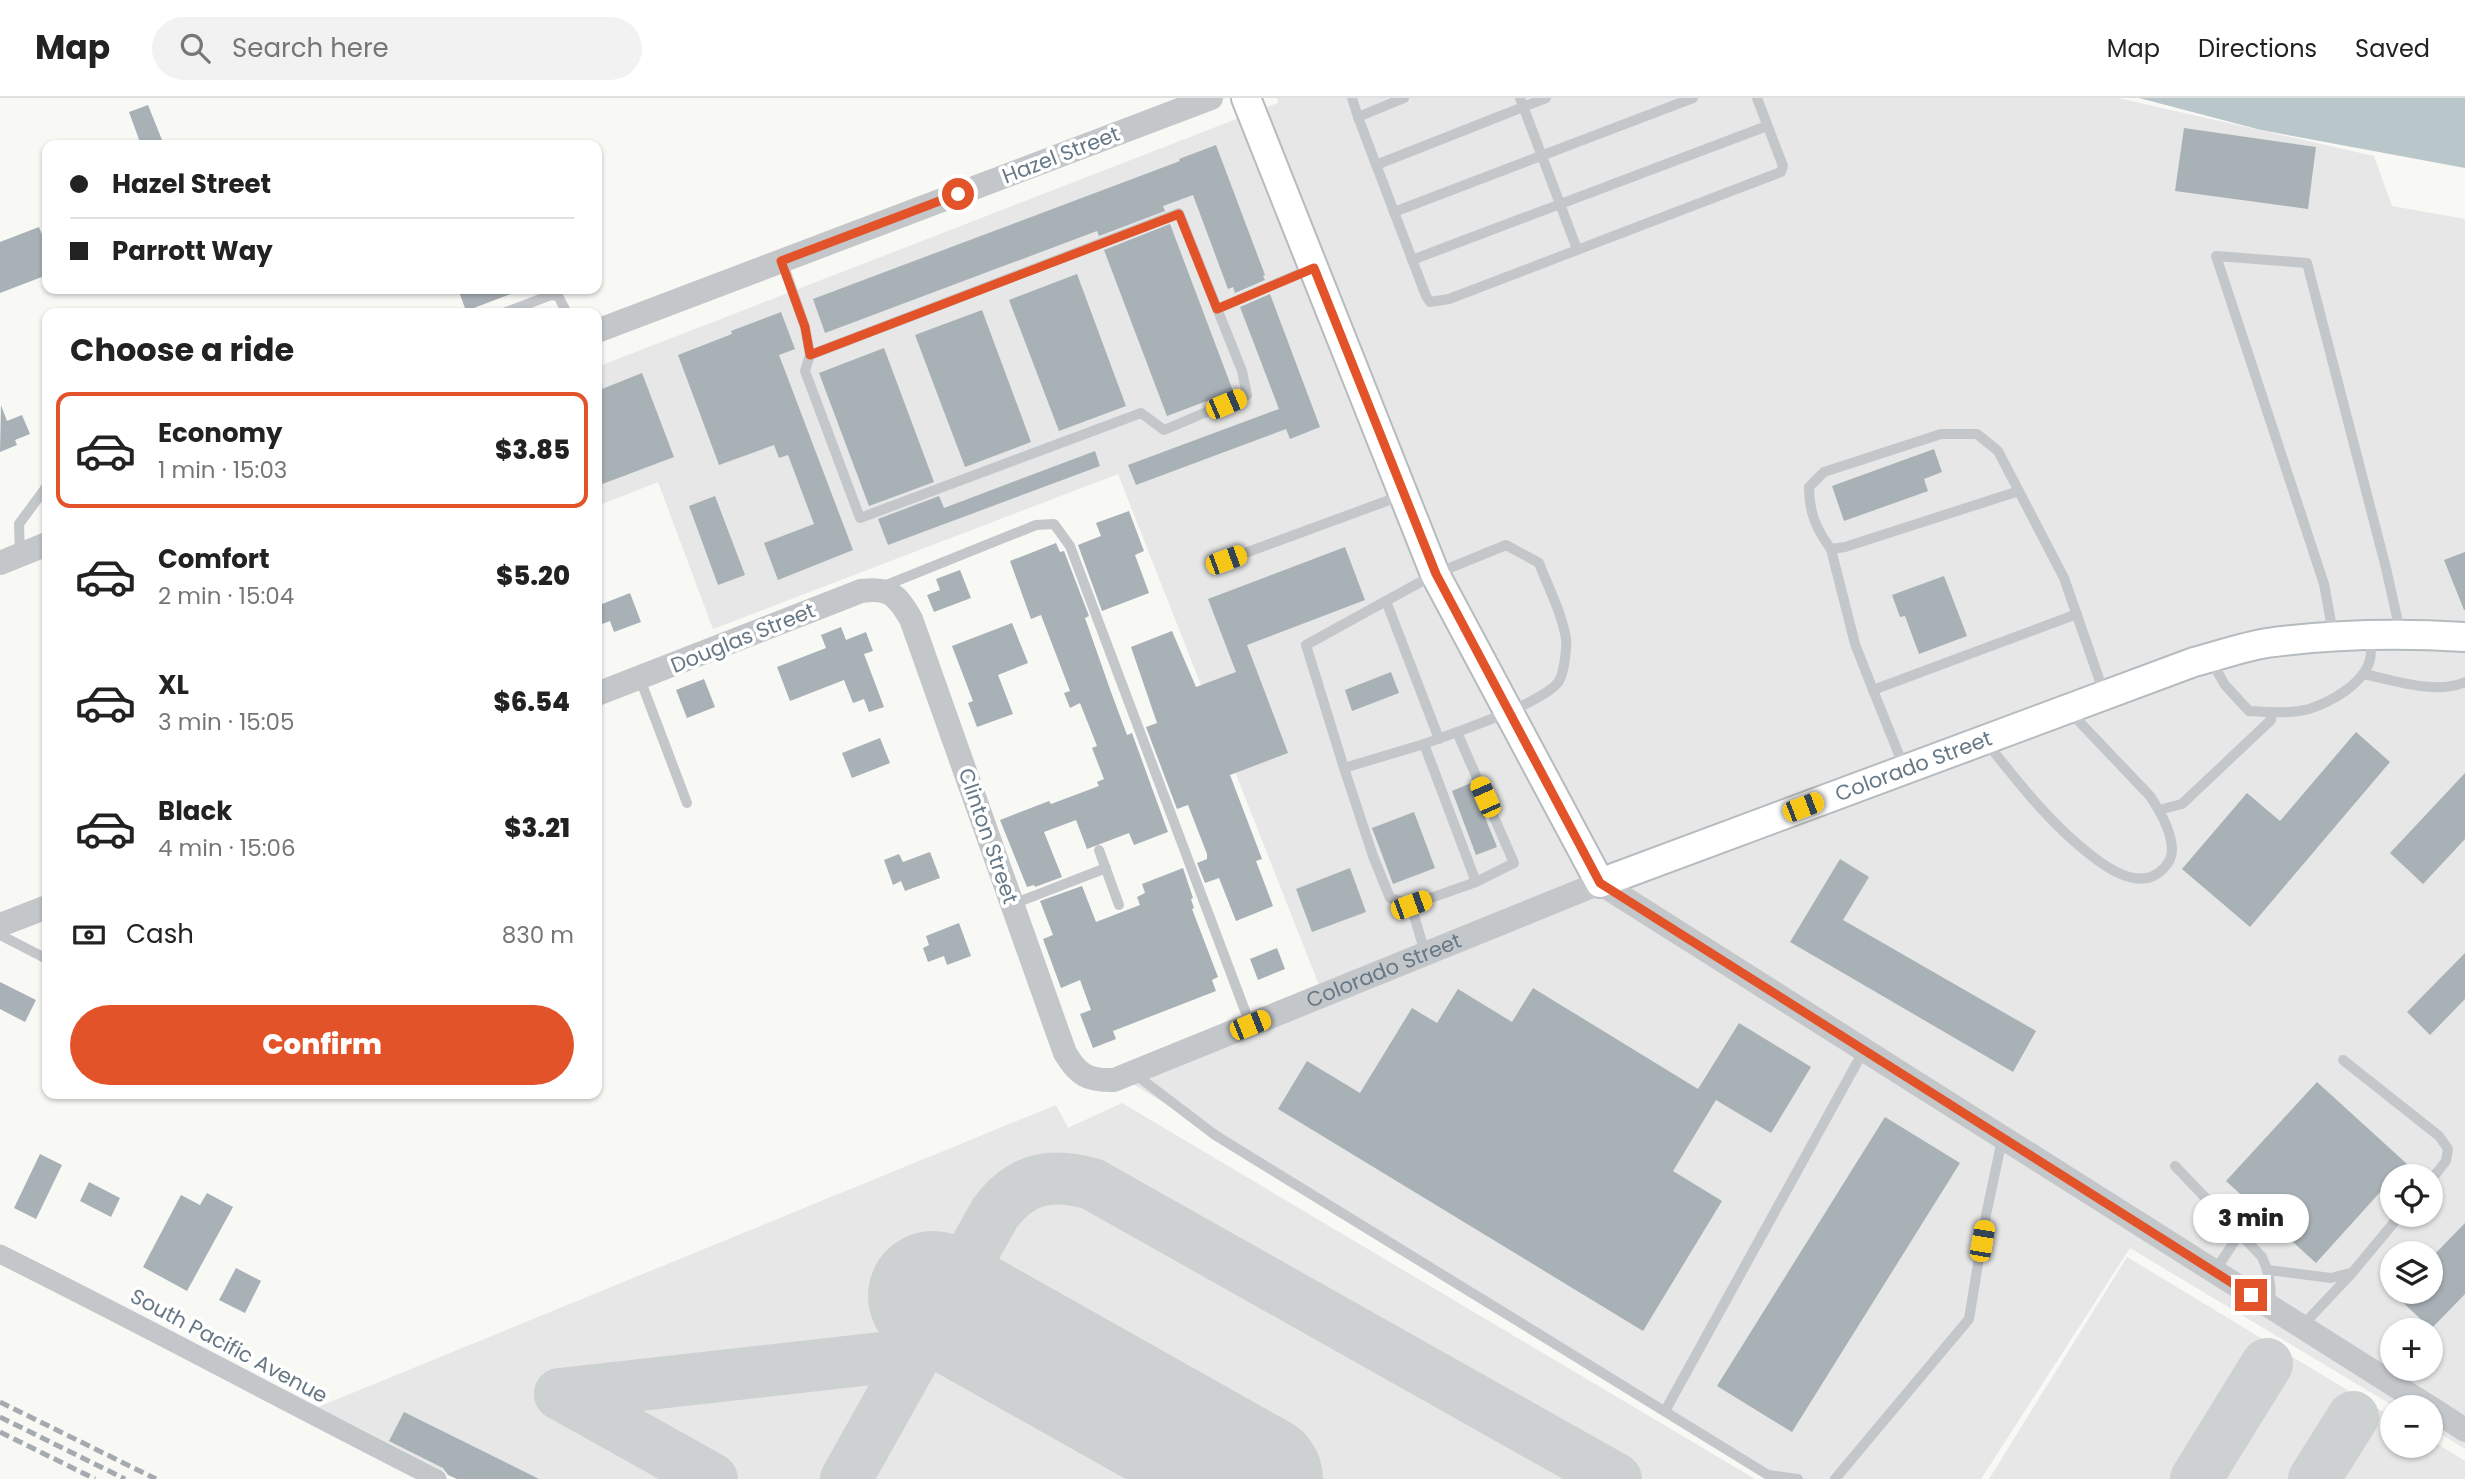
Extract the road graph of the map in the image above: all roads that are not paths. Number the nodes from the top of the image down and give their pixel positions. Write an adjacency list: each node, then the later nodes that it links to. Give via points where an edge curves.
1 (1210, 98): 17 (street, Hazel Street)
2 (1246, 98): 18 (main road)
3 (1352, 98): 9 (lane)
4 (1404, 98): 9 (lane)
5 (1546, 98): 8 (lane)
6 (1693, 98): 11 (lane)
7 (1757, 98): 10 (lane)
8 (1522, 103): 11 (lane); 12 (lane)
9 (1358, 117): 12 (lane)
10 (1767, 126): 13 (lane); 15 (lane, via 1783,166 1781,172)
11 (1542, 156): 13 (lane); 14 (lane)
12 (1376, 164): 14 (lane)
13 (1560, 205): 15 (lane); 16 (lane)
14 (1394, 212): 16 (lane)
15 (1577, 249): 16 (lane, via 1449,299 1430,302)
16 (1412, 260)
17 (781, 261): 22 (street, Hazel Street); 23 (lane)
18 (1314, 268): 21 (lane); 26 (main road)
19 (517, 308): 20 (lane, via 551,295 558,296)
20 (564, 308)
21 (1217, 309): 23 (lane, via 1179,214); 23 (lane, via 1247,395 1164,430 1141,413 860,518 805,371)
22 (602, 329)
23 (810, 355)
24 (2019, 491): 28 (lane); 28 (lane, via 1998,451 1977,434 1941,434 1824,472 1809,487 1809,507 1818,532); 34 (lane, via 2064,578)
25 (42, 493): 29 (lane, via 19,524)
26 (1404, 495): 30 (lane); 31 (main road)
27 (42, 546): 29 (street)
28 (1831, 548): 43 (lane, via 1855,644)
29 (10, 559)
30 (1226, 560)
31 (1436, 574): 33 (lane); 47 (main road); 47 (lane, via 1506,545 1539,563 1566,649 1559,681)
32 (884, 591): 41 (street, Douglas Street, via 861,591); 61 (street, Clinton Street, via 911,619); 69 (lane, via 1036,525 1054,524 1070,546)
33 (1386, 601): 50 (lane); 53 (lane, via 1306,645)
34 (2077, 614): 43 (lane); 45 (lane)
35 (2400, 634): 36 (main road, Colorado Street); 37 (lane, via 2307,262 2216,256 2324,583); 38 (main road, Colorado Street)
36 (2370, 635): 37 (main road, Colorado Street); 40 (lane, via 2371,657)
37 (2333, 637): 39 (main road, Colorado Street, via 2265,644)
38 (2465, 637)
39 (2209, 658): 45 (main road, Colorado Street); 48 (lane, via 2249,711)
40 (2362, 674): 42 (lane, via 2452,688); 48 (lane, via 2350,689 2309,709)
41 (640, 678): 44 (street, Douglas Street); 55 (lane)
42 (2465, 682)
43 (1873, 690): 54 (lane)
44 (602, 692)
45 (2105, 694): 46 (main road, Colorado Street)
46 (2066, 708): 51 (main road, Colorado Street); 56 (lane)
47 (1509, 712): 49 (lane); 60 (main road)
48 (2272, 712): 56 (lane, via 2270,720 2182,804)
49 (1457, 732): 50 (lane); 59 (lane, via 1514,863)
50 (1439, 738): 52 (lane)
51 (1984, 739): 54 (main road, Colorado Street); 56 (lane, via 2059,827 2120,874 2151,878 2170,860 2172,848)
52 (1424, 744): 53 (lane); 59 (lane)
53 (1344, 768): 63 (lane, via 1391,898)
54 (1904, 769): 60 (main road, Colorado Street)
55 (687, 803)
56 (2159, 810)
57 (1099, 850): 58 (lane)
58 (1105, 867): 61 (lane); 62 (lane)
59 (1476, 882): 63 (lane)
60 (1600, 883): 67 (street, Colorado Street); 70 (street)
61 (1012, 904): 73 (street, Clinton Street, via 1065,1053 1074,1069)
62 (1119, 905)
63 (1411, 905): 67 (lane)
64 (42, 909): 65 (street)
65 (0, 925)
66 (0, 934): 68 (lane)
67 (1425, 954): 69 (street, Colorado Street)
68 (42, 955)
69 (1250, 1025): 72 (street, Colorado Street)
70 (1864, 1050): 74 (street); 86 (lane)
71 (2343, 1060): 75 (lane, via 2439,1136 2448,1149)
72 (1133, 1072): 73 (street, Colorado Street, via 1114,1080); 86 (lane, via 1216,1135)
73 (1087, 1077)
74 (2002, 1138): 81 (street); 91 (lane, via 1969,1320)
75 (2443, 1165)
76 (2175, 1166): 78 (lane)
77 (2390, 1227): 82 (lane)
78 (2239, 1233): 80 (lane); 81 (lane)
79 (0, 1254): 89 (street, South Pacific Avenue)
80 (2268, 1270): 82 (lane, via 2331,1278); 83 (lane)
81 (2214, 1272): 83 (street)
82 (2352, 1273): 84 (lane)
83 (2270, 1307): 84 (street)
84 (2301, 1327): 85 (street)
85 (2409, 1395)
86 (1665, 1411): 90 (lane, via 1769,1475)
87 (2443, 1416): 88 (street)
88 (2465, 1430)
89 (437, 1479)
90 (1797, 1479)
91 (1835, 1479)

